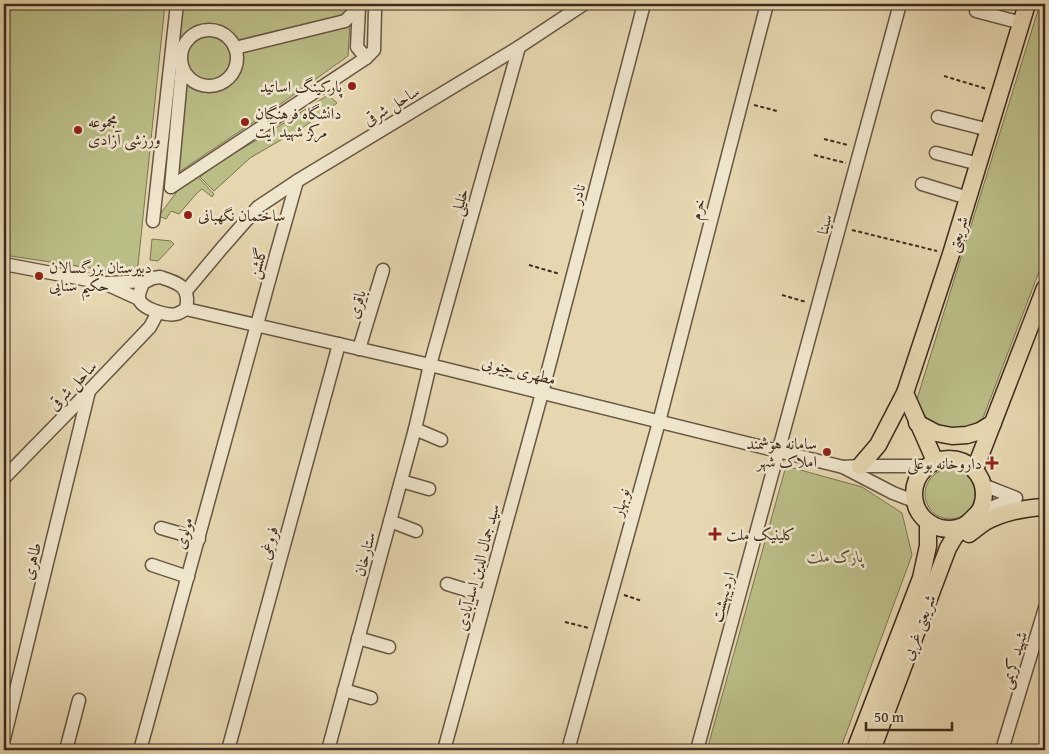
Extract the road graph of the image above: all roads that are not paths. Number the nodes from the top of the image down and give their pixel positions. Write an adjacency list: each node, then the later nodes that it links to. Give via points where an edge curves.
1 (177, 4): 22 (street)
2 (584, 4): 11 (street, ساحل شرقی)
3 (644, 4): 37 (street, نادر)
4 (767, 4): 39 (street, خرم)
5 (900, 4): 44 (street, سینا)
6 (1028, 4): 10 (main road, شریعتی)
7 (357, 6): 8 (street, via 369,11); 12 (street, via 345,21); 13 (street, via 357,48)
8 (378, 7): 13 (street, via 374,50)
9 (976, 10): 10 (street)
10 (1022, 23): 16 (main road, شریعتی)
11 (519, 47): 19 (street, ساحل شرقی); 35 (street, خلیلی)
12 (235, 48): 14 (street, via 223,34 204,30 188,40 183,48); 14 (street, via 236,66 232,74 219,84 201,85 186,75)
13 (366, 58): 14 (street, via 171,187)
14 (182, 67)
15 (938, 116): 16 (street)
16 (989, 130): 18 (main road, شریعتی)
17 (936, 154): 18 (street)
18 (979, 164): 21 (main road, شریعتی)
19 (298, 181): 28 (street, ساحل شرقی, via 258,208); 32 (street, گلشن)
20 (922, 184): 21 (street)
21 (968, 198): 38 (main road, شریعتی)
22 (153, 221)
23 (4, 264): 26 (street)
24 (383, 270): 34 (street, باقری)
25 (146, 281): 26 (street); 28 (street, via 160,277 176,282); 29 (street)
26 (104, 283): 29 (street)
27 (1045, 288): 41 (main road)
28 (186, 291): 30 (street)
29 (139, 299): 31 (street, via 140,303)
30 (186, 308): 31 (street, via 168,315); 32 (street, مطهری جنوبی)
31 (158, 312): 36 (street, ساحل شرقی, via 150,327)
32 (256, 325): 33 (street, مطهری جنوبی); 62 (street, مولوی)
33 (339, 344): 34 (street, مطهری جنوبی); 77 (street, فروغی)
34 (359, 349): 35 (street, مطهری جنوبی)
35 (430, 365): 37 (street, مطهری جنوبی); 42 (street, ستارخان)
36 (89, 391): 49 (street, ساحل شرقی); 74 (street, طاهری)
37 (542, 393): 39 (street, مطهری جنوبی); 67 (street, سید جمال الدین اسدآبادی)
38 (905, 393): 40 (main road); 46 (main road, شریعتی, via 878,445)
39 (659, 422): 44 (street, مطهری جنوبی); 80 (street, نوبهار)
40 (917, 423): 41 (main road, via 936,433 952,436 980,431); 45 (main road)
41 (992, 423): 48 (main road)
42 (415, 429): 43 (street); 50 (street, ستارخان)
43 (440, 440)
44 (778, 452): 47 (street, مطهری جنوبی); 81 (street, اردیبهشت)
45 (930, 464): 46 (street); 48 (main road, via 956,458); 54 (main road, via 918,475)
46 (860, 466): 47 (street)
47 (843, 467): 54 (street)
48 (975, 469): 51 (main road)
49 (4, 478)
50 (401, 481): 52 (street); 57 (street, ستارخان)
51 (984, 485): 53 (street); 56 (main road)
52 (429, 489)
53 (1016, 498): 55 (street); 56 (street)
54 (914, 501): 58 (main road)
55 (1044, 507): 63 (main road, via 1002,515)
56 (979, 512): 59 (main road, شریعتی غربی)
57 (390, 521): 61 (street); 69 (street, ستارخان)
58 (928, 523): 59 (main road, via 947,529); 82 (main road, شریعتی غربی, via 928,546 921,578)
59 (967, 524): 63 (main road, شریعتی غربی)
60 (161, 528): 62 (street)
61 (416, 531)
62 (199, 539): 65 (street, مولوی)
63 (948, 548): 83 (main road, شریعتی غربی)
64 (152, 565): 65 (street)
65 (188, 577): 76 (street, مولوی)
66 (447, 584): 67 (street)
67 (486, 596): 79 (street, سید جمال الدین اسدآبادی)
68 (1045, 608): 84 (street, شهید کریمی)
69 (358, 638): 70 (street); 71 (street, ستارخان)
70 (389, 648)
71 (344, 690): 72 (street); 78 (street, ستارخان)
72 (371, 698)
73 (79, 700): 75 (street)
74 (4, 739)
75 (66, 750)
76 (140, 750)
77 (228, 750)
78 (328, 750)
79 (444, 750)
80 (568, 750)
81 (697, 750)
82 (855, 750)
83 (872, 750)
84 (1002, 750)

